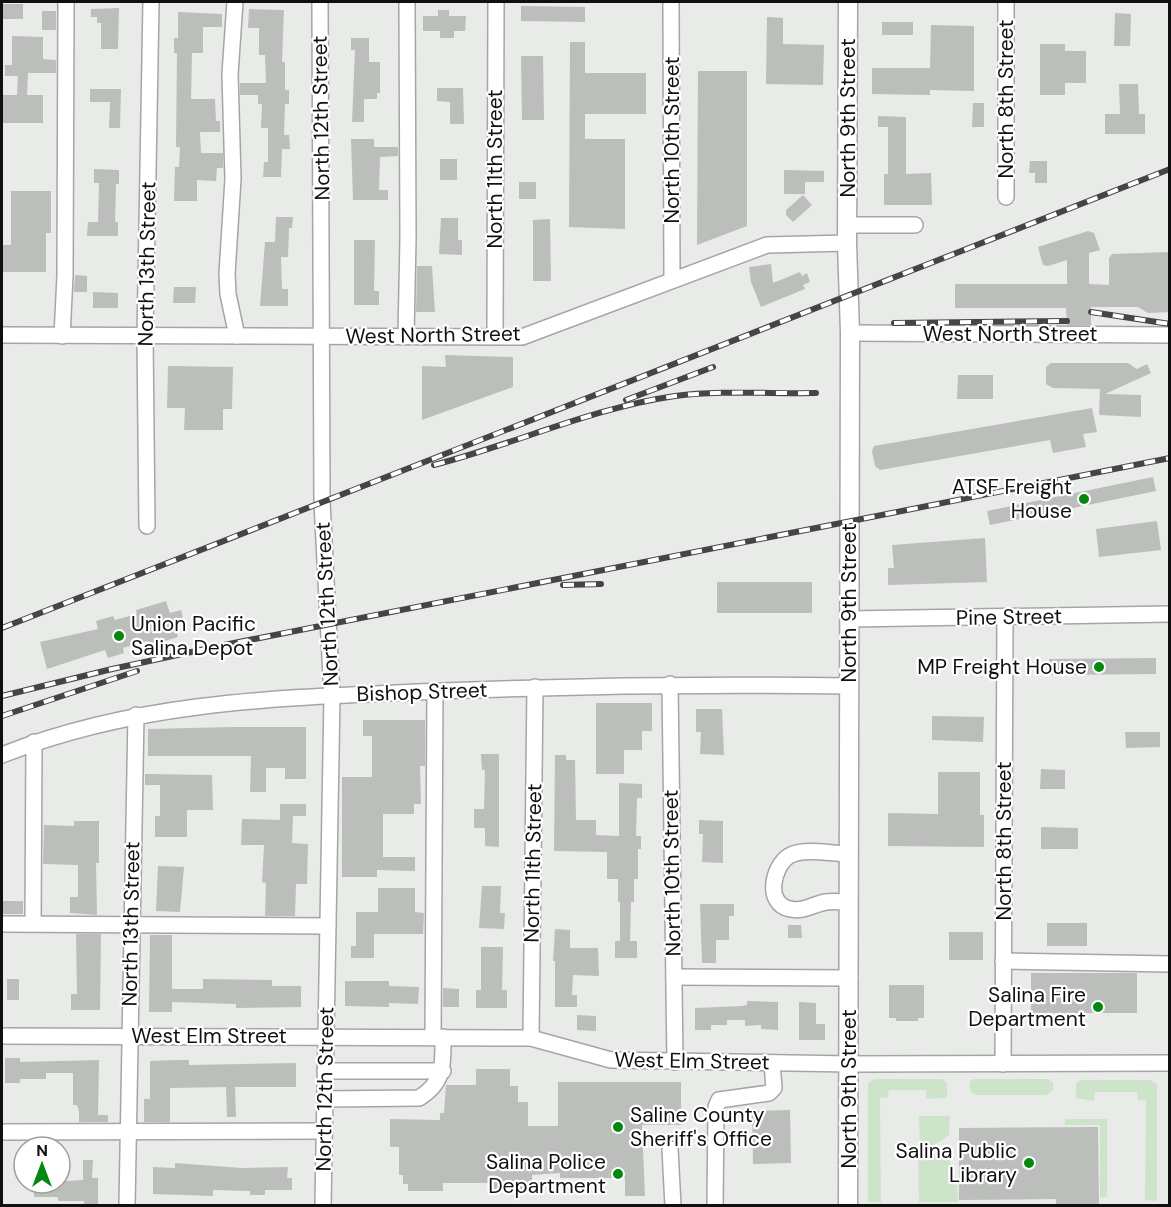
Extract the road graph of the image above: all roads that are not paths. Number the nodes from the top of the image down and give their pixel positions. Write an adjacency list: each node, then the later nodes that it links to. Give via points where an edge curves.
1 (66, 2): 17 (street)
2 (151, 2): 18 (street, North 13th Street)
3 (235, 2): 19 (street, via 230,74 233,179 227,274)
4 (320, 2): 20 (street, North 12th Street)
5 (407, 2): 21 (street)
6 (496, 2): 22 (street, North 11th Street)
7 (671, 2): 13 (street, North 10th Street)
8 (848, 2): 12 (main road, North 9th Street)
9 (1006, 2): 10 (street, North 8th Street)
10 (1006, 197)
11 (915, 225): 12 (street, West North Street)
12 (848, 234): 13 (street, West North Street, via 767,245); 14 (main road, North 9th Street)
13 (672, 279): 22 (street, West North Street, via 522,337)
14 (850, 333): 16 (street, West North Street); 26 (main road, North 9th Street)
15 (2, 335): 17 (street, West North Street)
16 (1170, 335)
17 (62, 336): 18 (street, West North Street)
18 (145, 336): 19 (street, West North Street); 23 (street, North 13th Street)
19 (237, 336): 20 (street, West North Street)
20 (323, 336): 21 (street, West North Street); 31 (street, North 12th Street, via 322,502)
21 (406, 336): 22 (street, West North Street)
22 (495, 336)
23 (147, 526)
24 (1170, 614): 25 (street, Pine Street)
25 (1005, 618): 26 (street, Pine Street); 41 (street, North 8th Street)
26 (849, 619): 28 (main road, North 9th Street)
27 (670, 684): 28 (street, Bishop Street); 29 (street, Bishop Street); 43 (street, North 10th Street)
28 (849, 686): 35 (main road, North 9th Street)
29 (535, 687): 30 (street, Bishop Street); 49 (street, North 11th Street)
30 (435, 691): 31 (street, Bishop Street); 48 (street)
31 (332, 696): 32 (street, Bishop Street, via 230,701); 40 (street, North 12th Street)
32 (136, 715): 33 (street, Bishop Street); 39 (street, North 13th Street)
33 (34, 742): 34 (street, Bishop Street); 37 (street)
34 (2, 755)
35 (849, 854): 36 (main road, North 9th Street); 36 (street, via 789,856 778,869 774,886 778,900 789,909 810,909 825,902)
36 (849, 903): 44 (main road, North 9th Street)
37 (33, 923): 38 (street); 39 (street)
38 (2, 924)
39 (131, 925): 40 (street); 46 (street, North 13th Street)
40 (328, 927): 47 (street, North 12th Street)
41 (1004, 961): 42 (street); 54 (street, North 8th Street)
42 (1170, 964)
43 (674, 977): 44 (street); 50 (street, North 10th Street)
44 (850, 978): 53 (main road, North 9th Street)
45 (2, 1036): 46 (street, West Elm Street)
46 (129, 1036): 47 (street, West Elm Street); 60 (street, North 13th Street)
47 (326, 1036): 48 (street, West Elm Street); 55 (street, North 12th Street)
48 (438, 1037): 49 (street, West Elm Street); 56 (street)
49 (531, 1038): 50 (street, West Elm Street, via 611,1060)
50 (675, 1062): 51 (street, West Elm Street)
51 (772, 1063): 53 (street, West Elm Street); 65 (street, via 774,1088 769,1093 719,1100 716,1107)
52 (1170, 1063): 54 (street, West Elm Street)
53 (850, 1064): 54 (street, West Elm Street); 66 (main road, North 9th Street)
54 (1003, 1065)
55 (325, 1071): 56 (street); 57 (street, North 12th Street)
56 (443, 1071): 57 (street, via 428,1093 414,1099)
57 (325, 1099): 58 (street, North 12th Street)
58 (324, 1131): 60 (street); 63 (street, North 12th Street)
59 (2, 1132): 60 (street)
60 (128, 1132): 62 (street, North 13th Street)
61 (670, 1149): 64 (street)
62 (127, 1206)
63 (323, 1206)
64 (673, 1206)
65 (716, 1206)
66 (848, 1206)

